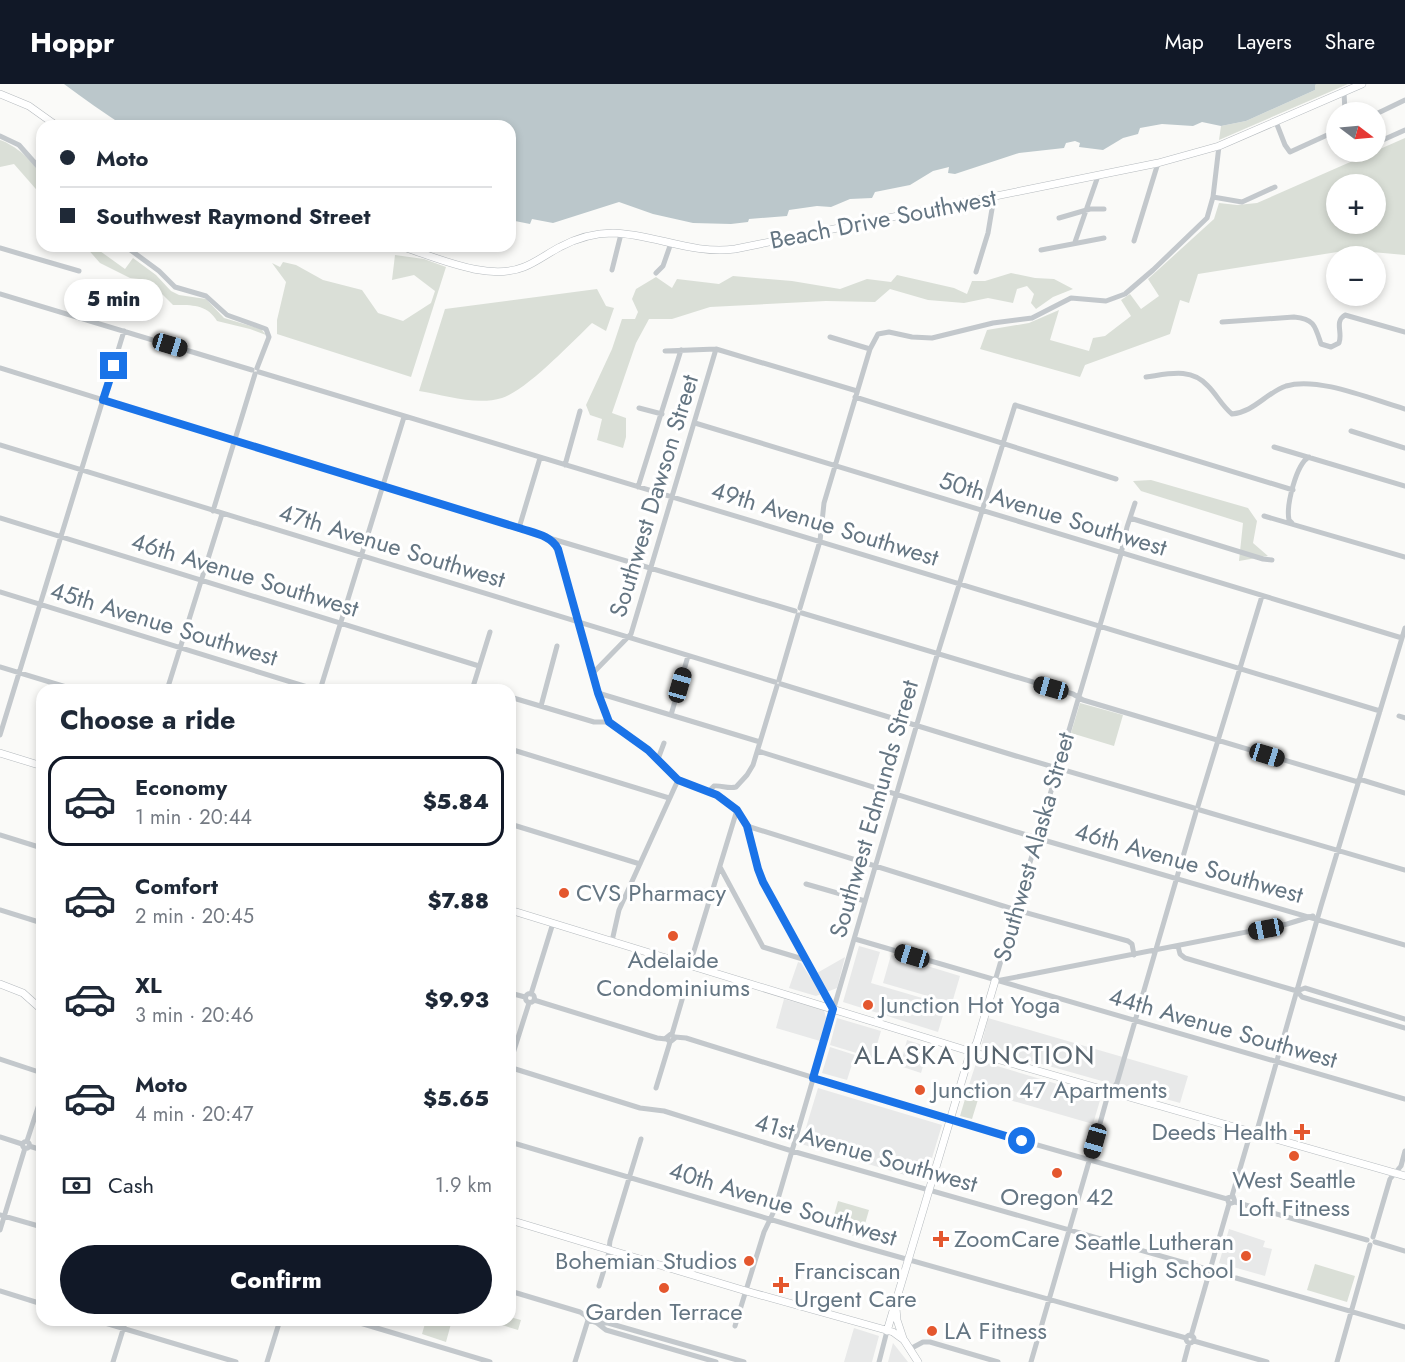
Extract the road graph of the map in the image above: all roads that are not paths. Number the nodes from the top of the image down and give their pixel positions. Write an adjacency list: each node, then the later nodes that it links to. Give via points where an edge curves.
1 (1362, 84): 2 (main road, Beach Drive Southwest)
2 (1344, 92): 5 (street); 8 (main road, Beach Drive Southwest)
3 (0, 94): 7 (main road, via 29,106)
4 (1405, 100): 6 (street)
5 (1344, 102)
6 (1386, 109)
7 (49, 120)
8 (1276, 123): 11 (street, via 1290,152); 13 (main road, Beach Drive Southwest)
9 (1405, 130): 12 (street)
10 (0, 136): 15 (street, via 19,145)
11 (1326, 136)
12 (1386, 139)
13 (1219, 146): 14 (main road, Beach Drive Southwest); 19 (street)
14 (1158, 163): 16 (main road, Beach Drive Southwest); 26 (street)
15 (36, 164)
16 (1098, 176): 18 (main road, Beach Drive Southwest); 21 (street)
17 (1275, 187): 19 (street, via 1242,202)
18 (994, 197): 27 (main road, Beach Drive Southwest, via 735,249 718,251); 34 (street)
19 (1213, 197): 42 (street, via 1203,222 1136,286 1119,297 1106,301 1071,298 1026,319 932,338 881,332)
20 (1104, 209): 21 (street)
21 (1086, 211): 22 (street); 25 (street)
22 (1059, 218)
23 (621, 234): 27 (main road, Beach Drive Southwest); 31 (main road, Beach Drive Southwest, via 576,240 523,268 497,273); 32 (street)
24 (1104, 238): 25 (street)
25 (1075, 242): 29 (street)
26 (1134, 242)
27 (671, 243): 35 (street, via 663,266)
28 (0, 248): 33 (street)
29 (1041, 250)
30 (133, 252): 46 (street, via 175,287 206,296 227,315 261,326 269,334)
31 (420, 252)
32 (612, 270)
33 (79, 271)
34 (976, 272)
35 (656, 273)
36 (0, 294): 38 (street, 49th Avenue Southwest)
37 (1222, 322): 39 (street, via 1303,318 1315,326 1321,344 1331,347 1339,343 1339,324 1345,315)
38 (124, 331): 46 (street, 49th Avenue Southwest); 49 (street)
39 (1405, 332)
40 (830, 337): 42 (street)
41 (716, 349): 43 (street); 48 (street); 55 (street, Southwest Dawson Street)
42 (870, 349): 48 (street)
43 (681, 350): 44 (street); 53 (street)
44 (665, 351)
45 (0, 368): 49 (street)
46 (256, 371): 54 (street, 49th Avenue Southwest); 57 (street)
47 (1146, 377): 51 (street, via 1191,374 1208,385 1232,414 1244,413 1285,387 1302,383)
48 (856, 394): 58 (street); 65 (street)
49 (103, 400): 57 (street); 66 (street)
50 (639, 408): 53 (street)
51 (1405, 409)
52 (580, 411): 64 (street)
53 (662, 414): 70 (street)
54 (404, 417): 63 (street, 49th Avenue Southwest); 69 (street)
55 (695, 423): 65 (street, 50th Avenue Southwest); 72 (street, Southwest Dawson Street)
56 (1351, 431): 61 (street)
57 (234, 441): 69 (street); 74 (street)
58 (1003, 442): 67 (street); 71 (street, Southwest Edmunds Street, via 1015,405); 75 (street, Southwest Edmunds Street)
59 (0, 445): 66 (street, 47th Avenue Southwest)
60 (1274, 447): 62 (street)
61 (1405, 448)
62 (1309, 457): 68 (street); 71 (street, via 1301,464)
63 (540, 458): 64 (street, 49th Avenue Southwest); 81 (street)
64 (565, 465): 70 (street, 49th Avenue Southwest)
65 (835, 466): 75 (street, 50th Avenue Southwest); 84 (street, via 822,512)
66 (82, 470): 74 (street, 47th Avenue Southwest); 82 (street)
67 (1116, 479)
68 (1405, 486)
69 (383, 487): 81 (street); 86 (street)
70 (638, 487): 72 (street, 49th Avenue Southwest)
71 (1293, 490): 80 (street, via 1288,515)
72 (672, 497): 84 (street, 49th Avenue Southwest); 89 (street, Southwest Dawson Street)
73 (1135, 503): 79 (street, Southwest Alaska Street)
74 (213, 511): 76 (street, 47th Avenue Southwest)
75 (981, 511): 85 (street, 50th Avenue Southwest); 91 (street, Southwest Edmunds Street)
76 (222, 514): 86 (street, 47th Avenue Southwest); 90 (street)
77 (1264, 516): 80 (street)
78 (0, 518): 82 (street, 46th Avenue Southwest)
79 (1130, 518): 85 (street, Southwest Alaska Street); 88 (street)
80 (1293, 524): 87 (street)
81 (519, 528): 83 (street)
82 (61, 537): 90 (street, 46th Avenue Southwest); 94 (street)
83 (549, 538): 89 (street); 96 (street, via 558,549)
84 (820, 541): 91 (street, 49th Avenue Southwest); 95 (street)
85 (1121, 554): 93 (street, 50th Avenue Southwest); 98 (street, Southwest Alaska Street)
86 (362, 555): 96 (street, 47th Avenue Southwest); 97 (street)
87 (1405, 558)
88 (1272, 560)
89 (651, 568): 95 (street); 101 (street, Southwest Dawson Street)
90 (201, 581): 97 (street, 46th Avenue Southwest); 104 (street)
91 (960, 584): 98 (street, 49th Avenue Southwest); 105 (street, Southwest Edmunds Street)
92 (0, 592): 94 (street, 45th Avenue Southwest)
93 (1262, 596): 102 (street, 50th Avenue Southwest); 109 (street)
94 (40, 604): 104 (street, 45th Avenue Southwest); 110 (street)
95 (799, 612): 105 (street); 112 (street)
96 (579, 622): 101 (street, 47th Avenue Southwest); 111 (street)
97 (341, 624): 107 (street, 46th Avenue Southwest); 116 (street)
98 (1099, 626): 109 (street, 49th Avenue Southwest); 119 (street, Southwest Alaska Street)
99 (1405, 628): 102 (street)
100 (490, 633): 107 (street)
101 (629, 637): 106 (street, 47th Avenue Southwest); 111 (street, Southwest Dawson Street)
102 (1402, 638): 122 (street)
103 (557, 646): 121 (street)
104 (180, 647): 114 (street); 115 (street, 45th Avenue Southwest)
105 (938, 654): 119 (street); 125 (street, Southwest Edmunds Street)
106 (688, 656): 112 (street, 47th Avenue Southwest); 123 (street)
107 (479, 666): 117 (street)
108 (0, 667): 110 (street)
109 (1240, 668): 122 (street, 49th Avenue Southwest); 127 (street)
110 (19, 673): 113 (street); 126 (street)
111 (592, 674): 118 (street)
112 (778, 683): 125 (street, 47th Avenue Southwest); 128 (street)
113 (56, 684)
114 (169, 684)
115 (300, 684)
116 (321, 684)
117 (474, 684)
118 (598, 693): 123 (street); 124 (street)
119 (1078, 697): 127 (street); 135 (street, Southwest Alaska Street)
120 (516, 699): 121 (street)
121 (541, 706): 124 (street, via 594,722)
122 (1380, 711): 137 (street)
123 (672, 715): 128 (street)
124 (609, 722): 133 (street)
125 (917, 726): 135 (street, 47th Avenue Southwest); 140 (street, Southwest Edmunds Street)
126 (0, 735)
127 (1218, 740): 137 (street); 142 (street)
128 (760, 742): 131 (street)
129 (664, 743): 133 (street)
130 (516, 751): 141 (street)
131 (758, 751): 138 (street, via 750,771 736,787 714,786); 140 (street, 46th Avenue Southwest)
132 (0, 753): 134 (main road)
133 (658, 759): 136 (street)
134 (36, 764)
135 (1057, 769): 142 (street, 47th Avenue Southwest); 147 (street, Southwest Alaska Street)
136 (678, 780): 138 (street); 141 (street)
137 (1359, 781): 139 (street); 149 (street)
138 (709, 791): 143 (street)
139 (1405, 793)
140 (896, 795): 147 (street, 46th Avenue Southwest); 151 (street, Southwest Edmunds Street)
141 (669, 798): 150 (street)
142 (1197, 809): 149 (street, 47th Avenue Southwest); 154 (street)
143 (737, 810): 145 (street); 152 (street)
144 (516, 826): 150 (street)
145 (747, 826): 151 (street); 169 (street, via 763,882)
146 (0, 835): 148 (street)
147 (1038, 838): 154 (street, 46th Avenue Southwest); 158 (street, Southwest Alaska Street)
148 (36, 846)
149 (1338, 850): 153 (street, 47th Avenue Southwest); 160 (street)
150 (640, 864): 164 (street, via 619,910)
151 (875, 866): 156 (street, Southwest Edmunds Street); 158 (street)
152 (720, 867): 169 (street, via 763,947); 170 (street)
153 (1405, 870)
154 (1177, 879): 160 (street, 46th Avenue Southwest); 167 (street)
155 (806, 884): 156 (street)
156 (865, 902): 163 (street, Southwest Edmunds Street)
157 (0, 910): 161 (street)
158 (1016, 910): 168 (street, via 1128,942); 172 (street, Southwest Alaska Street)
159 (516, 912): 162 (main road)
160 (1315, 918): 165 (street, 46th Avenue Southwest); 166 (street); 174 (street)
161 (36, 921)
162 (553, 923): 164 (main road); 178 (street)
163 (855, 939): 172 (street, 44th Avenue Southwest); 180 (street, Southwest Edmunds Street)
164 (612, 941): 170 (main road)
165 (1405, 945)
166 (1178, 946): 167 (street); 174 (street, via 1185,958)
167 (1156, 951): 168 (street); 182 (street)
168 (1134, 955): 171 (street)
169 (806, 960): 180 (street)
170 (690, 964): 180 (main road)
171 (1021, 976): 172 (street); 175 (street, via 1023,985)
172 (995, 981): 175 (street, 44th Avenue Southwest); 186 (main road, Southwest Alaska Street)
173 (0, 984): 179 (main road)
174 (1297, 991): 181 (street, via 1305,988); 183 (street, via 1302,997); 188 (street)
175 (1032, 992): 182 (street, 44th Avenue Southwest)
176 (684, 993): 184 (street)
177 (516, 994): 178 (street)
178 (530, 998): 184 (street, via 657,1038); 185 (street)
179 (36, 1002)
180 (833, 1009): 186 (main road); 191 (street, Southwest Edmunds Street)
181 (1405, 1019)
182 (1135, 1021): 188 (street, 44th Avenue Southwest); 193 (street)
183 (1405, 1028)
184 (671, 1038): 191 (street, via 686,1038); 192 (street)
185 (516, 1048)
186 (972, 1052): 193 (main road); 196 (main road, Southwest Alaska Street)
187 (0, 1059): 190 (street)
188 (1276, 1062): 194 (street, 44th Avenue Southwest); 197 (street)
189 (516, 1068): 203 (street, 41st Avenue Southwest)
190 (36, 1070)
191 (813, 1078): 196 (street); 203 (street, Southwest Edmunds Street)
192 (656, 1088)
193 (1111, 1092): 197 (main road); 205 (street)
194 (1405, 1099)
195 (36, 1114): 201 (street)
196 (950, 1120): 205 (street); 209 (main road, Southwest Alaska Street)
197 (1254, 1132): 206 (main road); 210 (street)
198 (0, 1137): 201 (street)
199 (641, 1138): 208 (street)
200 (516, 1144): 208 (street, 40th Avenue Southwest)
201 (26, 1145): 202 (street); 211 (street)
202 (36, 1148)
203 (792, 1151): 209 (street, 41st Avenue Southwest); 212 (street, Southwest Edmunds Street)
204 (1405, 1151): 206 (street)
205 (1089, 1160): 210 (street); 216 (street)
206 (1395, 1173): 207 (main road); 217 (street, via 1389,1179)
207 (1405, 1176)
208 (629, 1178): 212 (street, 40th Avenue Southwest); 218 (street)
209 (929, 1190): 216 (street, 41st Avenue Southwest); 220 (main road, Southwest Alaska Street)
210 (1231, 1200): 217 (street); 221 (street)
211 (2, 1215): 214 (street); 215 (street)
212 (770, 1219): 220 (street, 40th Avenue Southwest); 225 (street, Southwest Edmunds Street)
213 (516, 1222): 218 (main road)
214 (36, 1225)
215 (0, 1230)
216 (1070, 1230): 221 (street, 41st Avenue Southwest); 228 (street)
217 (1371, 1241): 219 (street); 230 (street)
218 (609, 1250): 223 (street); 225 (main road)
219 (1405, 1251)
220 (908, 1260): 227 (main road, Southwest Alaska Street); 228 (street, 40th Avenue Southwest)
221 (1210, 1270): 240 (street)
222 (1236, 1278): 230 (street)
223 (599, 1286)
224 (0, 1291): 229 (street)
225 (746, 1291): 236 (street, Southwest Edmunds Street); 239 (main road)
226 (516, 1293): 231 (street, via 580,1312)
227 (897, 1294): 239 (main road, Southwest Alaska Street); 241 (main road, via 897,1320)
228 (1049, 1300): 240 (street, 40th Avenue Southwest); 253 (street)
229 (36, 1302)
230 (1351, 1311): 237 (street); 256 (street)
231 (588, 1320): 232 (street); 247 (street)
232 (597, 1323): 248 (street, via 606,1330); 249 (street)
233 (117, 1326): 238 (street)
234 (278, 1326): 245 (street)
235 (370, 1326): 246 (street)
236 (735, 1326)
237 (1405, 1327)
238 (124, 1328): 243 (street); 244 (street)
239 (888, 1330): 241 (main road); 250 (street, Southwest Alaska Street)
240 (1190, 1339): 254 (street); 255 (street, 40th Avenue Southwest)
241 (904, 1340): 242 (main road)
242 (910, 1349): 251 (main road); 252 (street, via 930,1342)
243 (113, 1362)
244 (236, 1362)
245 (267, 1362)
246 (490, 1362)
247 (575, 1362)
248 (716, 1362)
249 (744, 1362)
250 (879, 1362)
251 (918, 1362)
252 (998, 1362)
253 (1031, 1362)
254 (1184, 1362)
255 (1267, 1362)
256 (1337, 1362)

